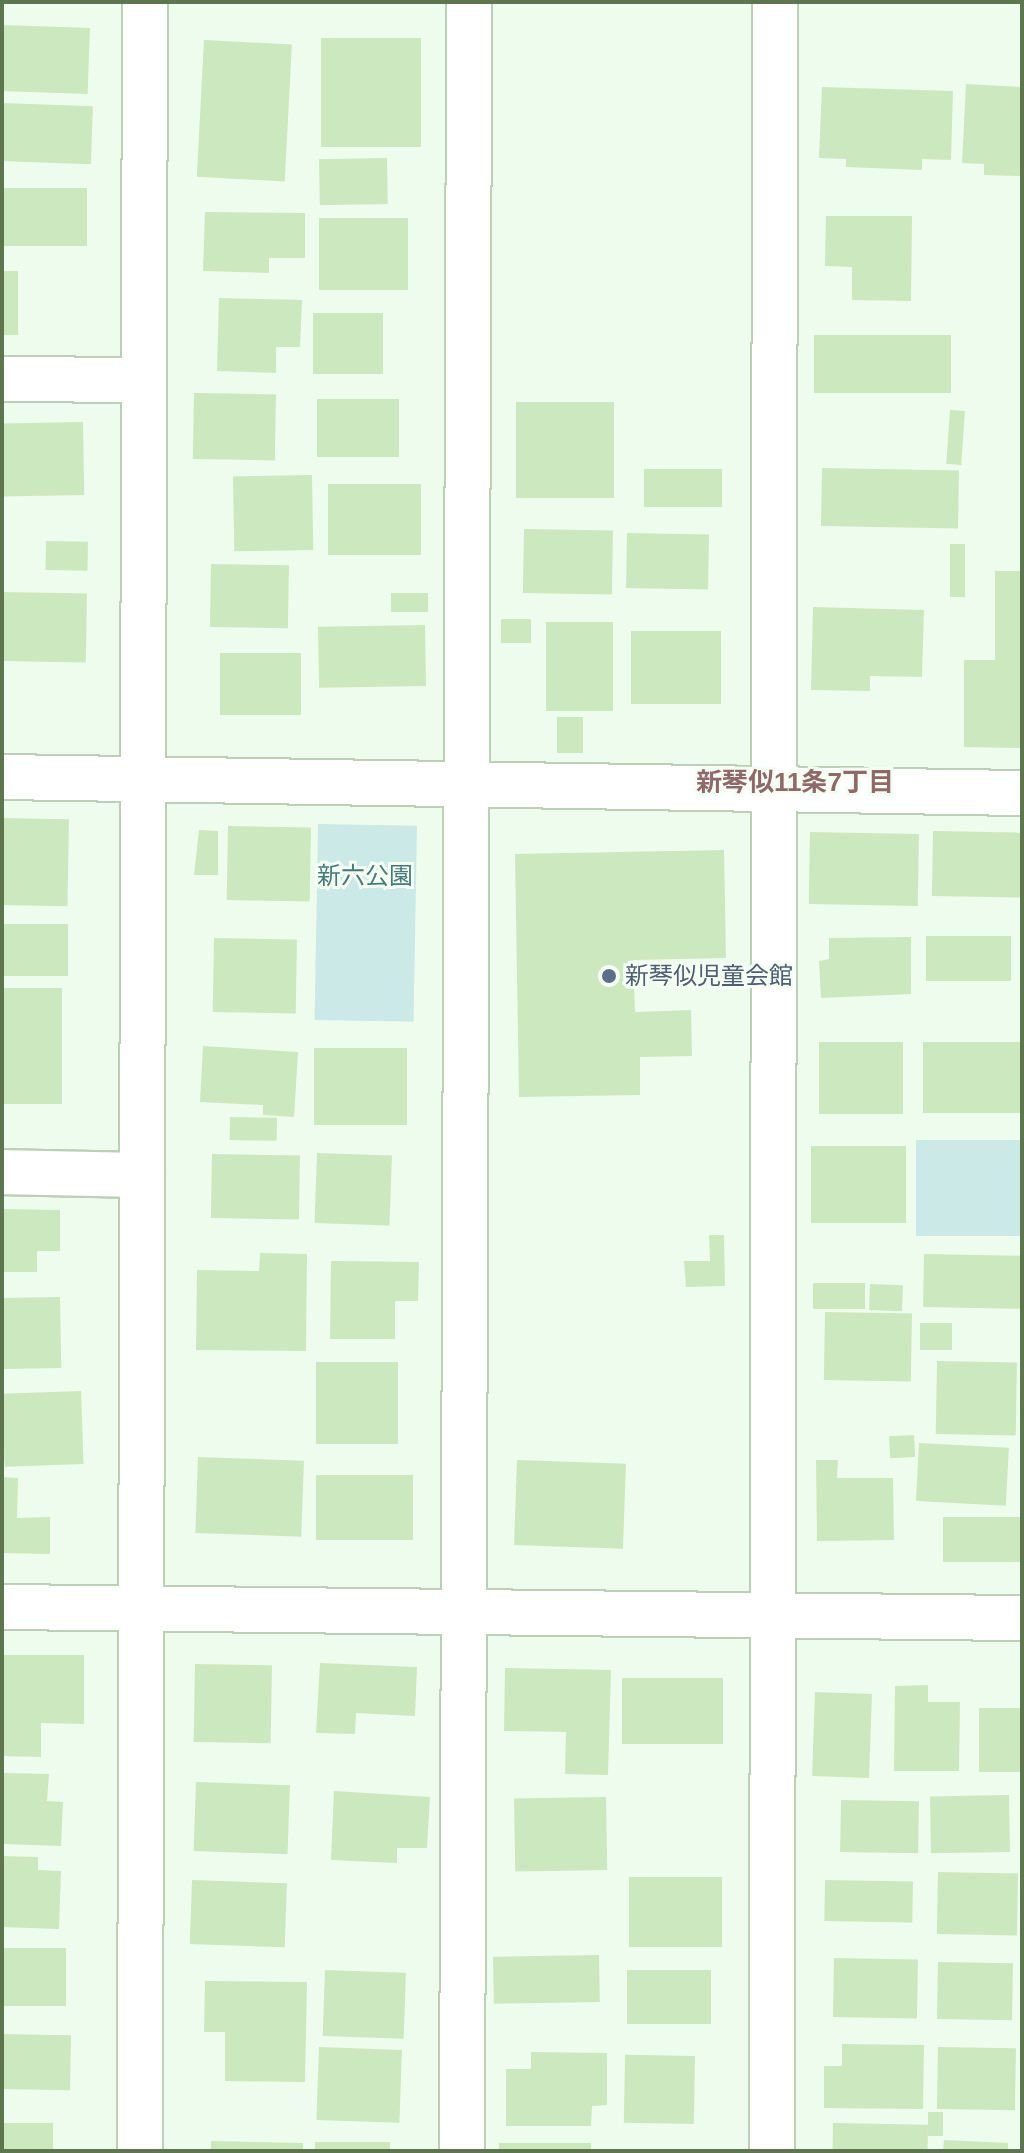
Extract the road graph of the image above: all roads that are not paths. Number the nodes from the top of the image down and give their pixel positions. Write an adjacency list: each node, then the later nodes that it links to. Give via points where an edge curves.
1 (145, 2): 5 (street)
2 (469, 2): 8 (street)
3 (775, 2): 9 (street)
4 (2, 379): 5 (street)
5 (144, 380): 7 (street)
6 (2, 777): 7 (street)
7 (143, 780): 8 (street); 12 (street)
8 (470, 784): 9 (street); 15 (street)
9 (773, 788): 10 (street); 16 (street)
10 (1022, 793)
11 (2, 1172): 12 (street)
12 (142, 1175): 14 (street)
13 (2, 1607): 14 (street)
14 (142, 1609): 15 (street); 18 (street)
15 (466, 1612): 16 (street); 19 (street)
16 (771, 1615): 17 (street); 20 (street)
17 (1022, 1618)
18 (140, 2151)
19 (462, 2151)
20 (772, 2151)

